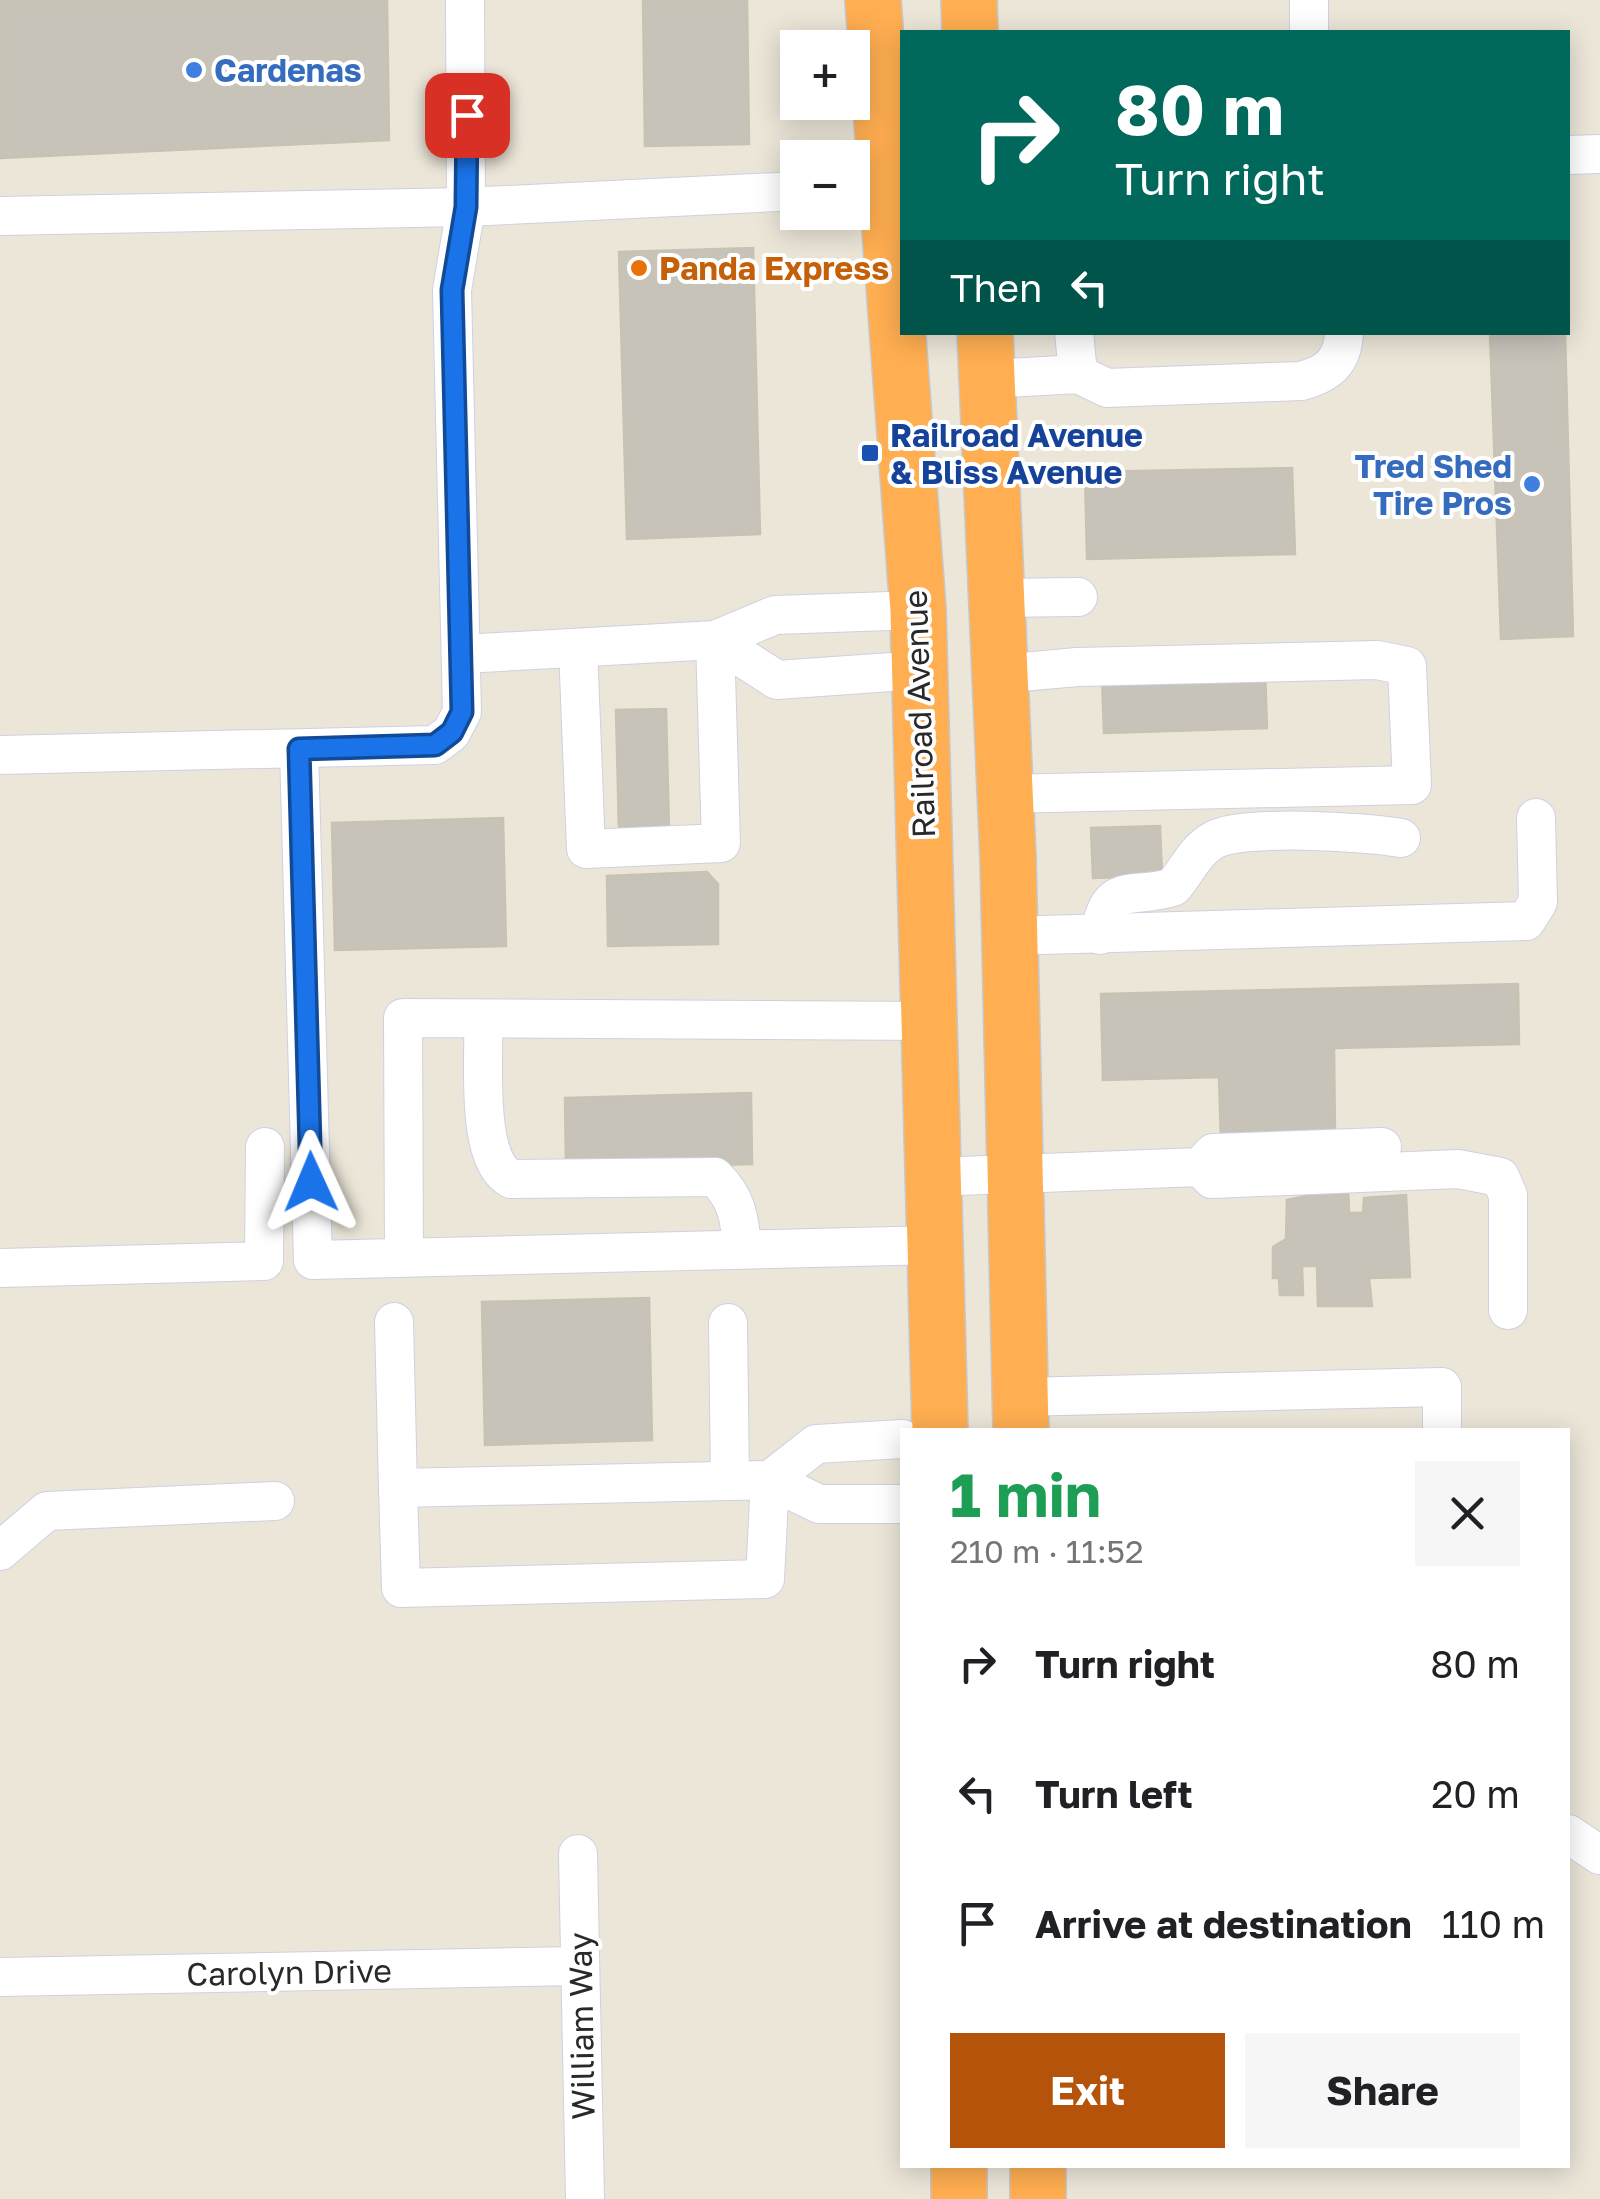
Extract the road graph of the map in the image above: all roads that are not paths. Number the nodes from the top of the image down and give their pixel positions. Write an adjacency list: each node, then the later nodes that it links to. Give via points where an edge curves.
1 (465, 0): 11 (street)
2 (873, 0): 9 (highway, Railroad Avenue)
3 (968, 0): 5 (highway)
4 (1309, 0): 6 (street)
5 (970, 30)
6 (1310, 30)
7 (1600, 154): 8 (street)
8 (1570, 155)
9 (880, 186): 19 (highway, Railroad Avenue)
10 (780, 192): 11 (street)
11 (466, 207): 12 (street); 22 (street, via 452,290)
12 (0, 216)
13 (1074, 335): 16 (street)
14 (1343, 335): 16 (street, via 1337,362 1301,381 1108,388)
15 (986, 356): 16 (street); 18 (highway)
16 (1078, 374)
17 (1078, 597): 18 (street)
18 (998, 598): 24 (highway)
19 (918, 610): 20 (street, via 776,615); 23 (highway, Railroad Avenue); 30 (highway, via 962,658)
20 (715, 640): 21 (street); 21 (street, via 721,843 586,849); 23 (street, via 777,680)
21 (578, 648): 22 (street)
22 (462, 654): 25 (street, via 462,712 435,745)
23 (920, 670): 34 (highway, Railroad Avenue)
24 (1000, 674): 27 (highway); 27 (street, via 1377,660 1407,666 1412,785)
25 (299, 749): 26 (street); 42 (street, via 313,1260)
26 (0, 755)
27 (1004, 794): 30 (highway)
28 (1536, 818): 31 (street, via 1538,902 1526,921)
29 (1401, 838): 31 (street, via 1343,832 1222,836 1204,847 1173,887 1111,899 1103,907)
30 (1008, 858): 32 (highway)
31 (1100, 934): 32 (street)
32 (1009, 936): 38 (highway)
33 (484, 1019): 34 (street); 41 (street, via 487,1150 502,1174 716,1177 740,1214); 42 (street, via 403,1018)
34 (929, 1020): 39 (highway, Railroad Avenue)
35 (266, 1147): 43 (street, via 264,1261)
36 (1382, 1147): 37 (street, via 1213,1152)
37 (1200, 1167): 38 (street); 44 (street, via 1212,1180 1458,1169 1500,1177 1508,1195)
38 (1014, 1173): 39 (street); 47 (highway)
39 (933, 1177): 40 (highway, Railroad Avenue)
40 (935, 1245): 41 (street); 48 (highway, Railroad Avenue)
41 (742, 1248): 42 (street)
42 (404, 1258)
43 (0, 1268)
44 (1508, 1310)
45 (394, 1322): 53 (street)
46 (728, 1323): 52 (street)
47 (1021, 1414): 49 (street, via 1442,1386)
48 (940, 1428)
49 (1442, 1428)
50 (900, 1440): 51 (street, via 816,1444)
51 (770, 1480): 52 (street); 53 (street, via 765,1579 401,1588); 55 (street, via 819,1504)
52 (730, 1481): 53 (street)
53 (398, 1488)
54 (275, 1501): 56 (street, via 47,1511)
55 (900, 1504)
56 (0, 1551)
57 (1570, 1835): 59 (street)
58 (578, 1854): 60 (street, William Way)
59 (1600, 1855)
60 (578, 1966): 61 (street, Carolyn Drive); 64 (street, William Way)
61 (0, 1978)
62 (959, 2168): 65 (highway)
63 (1038, 2168): 66 (highway)
64 (586, 2199)
65 (959, 2199)
66 (1038, 2199)

